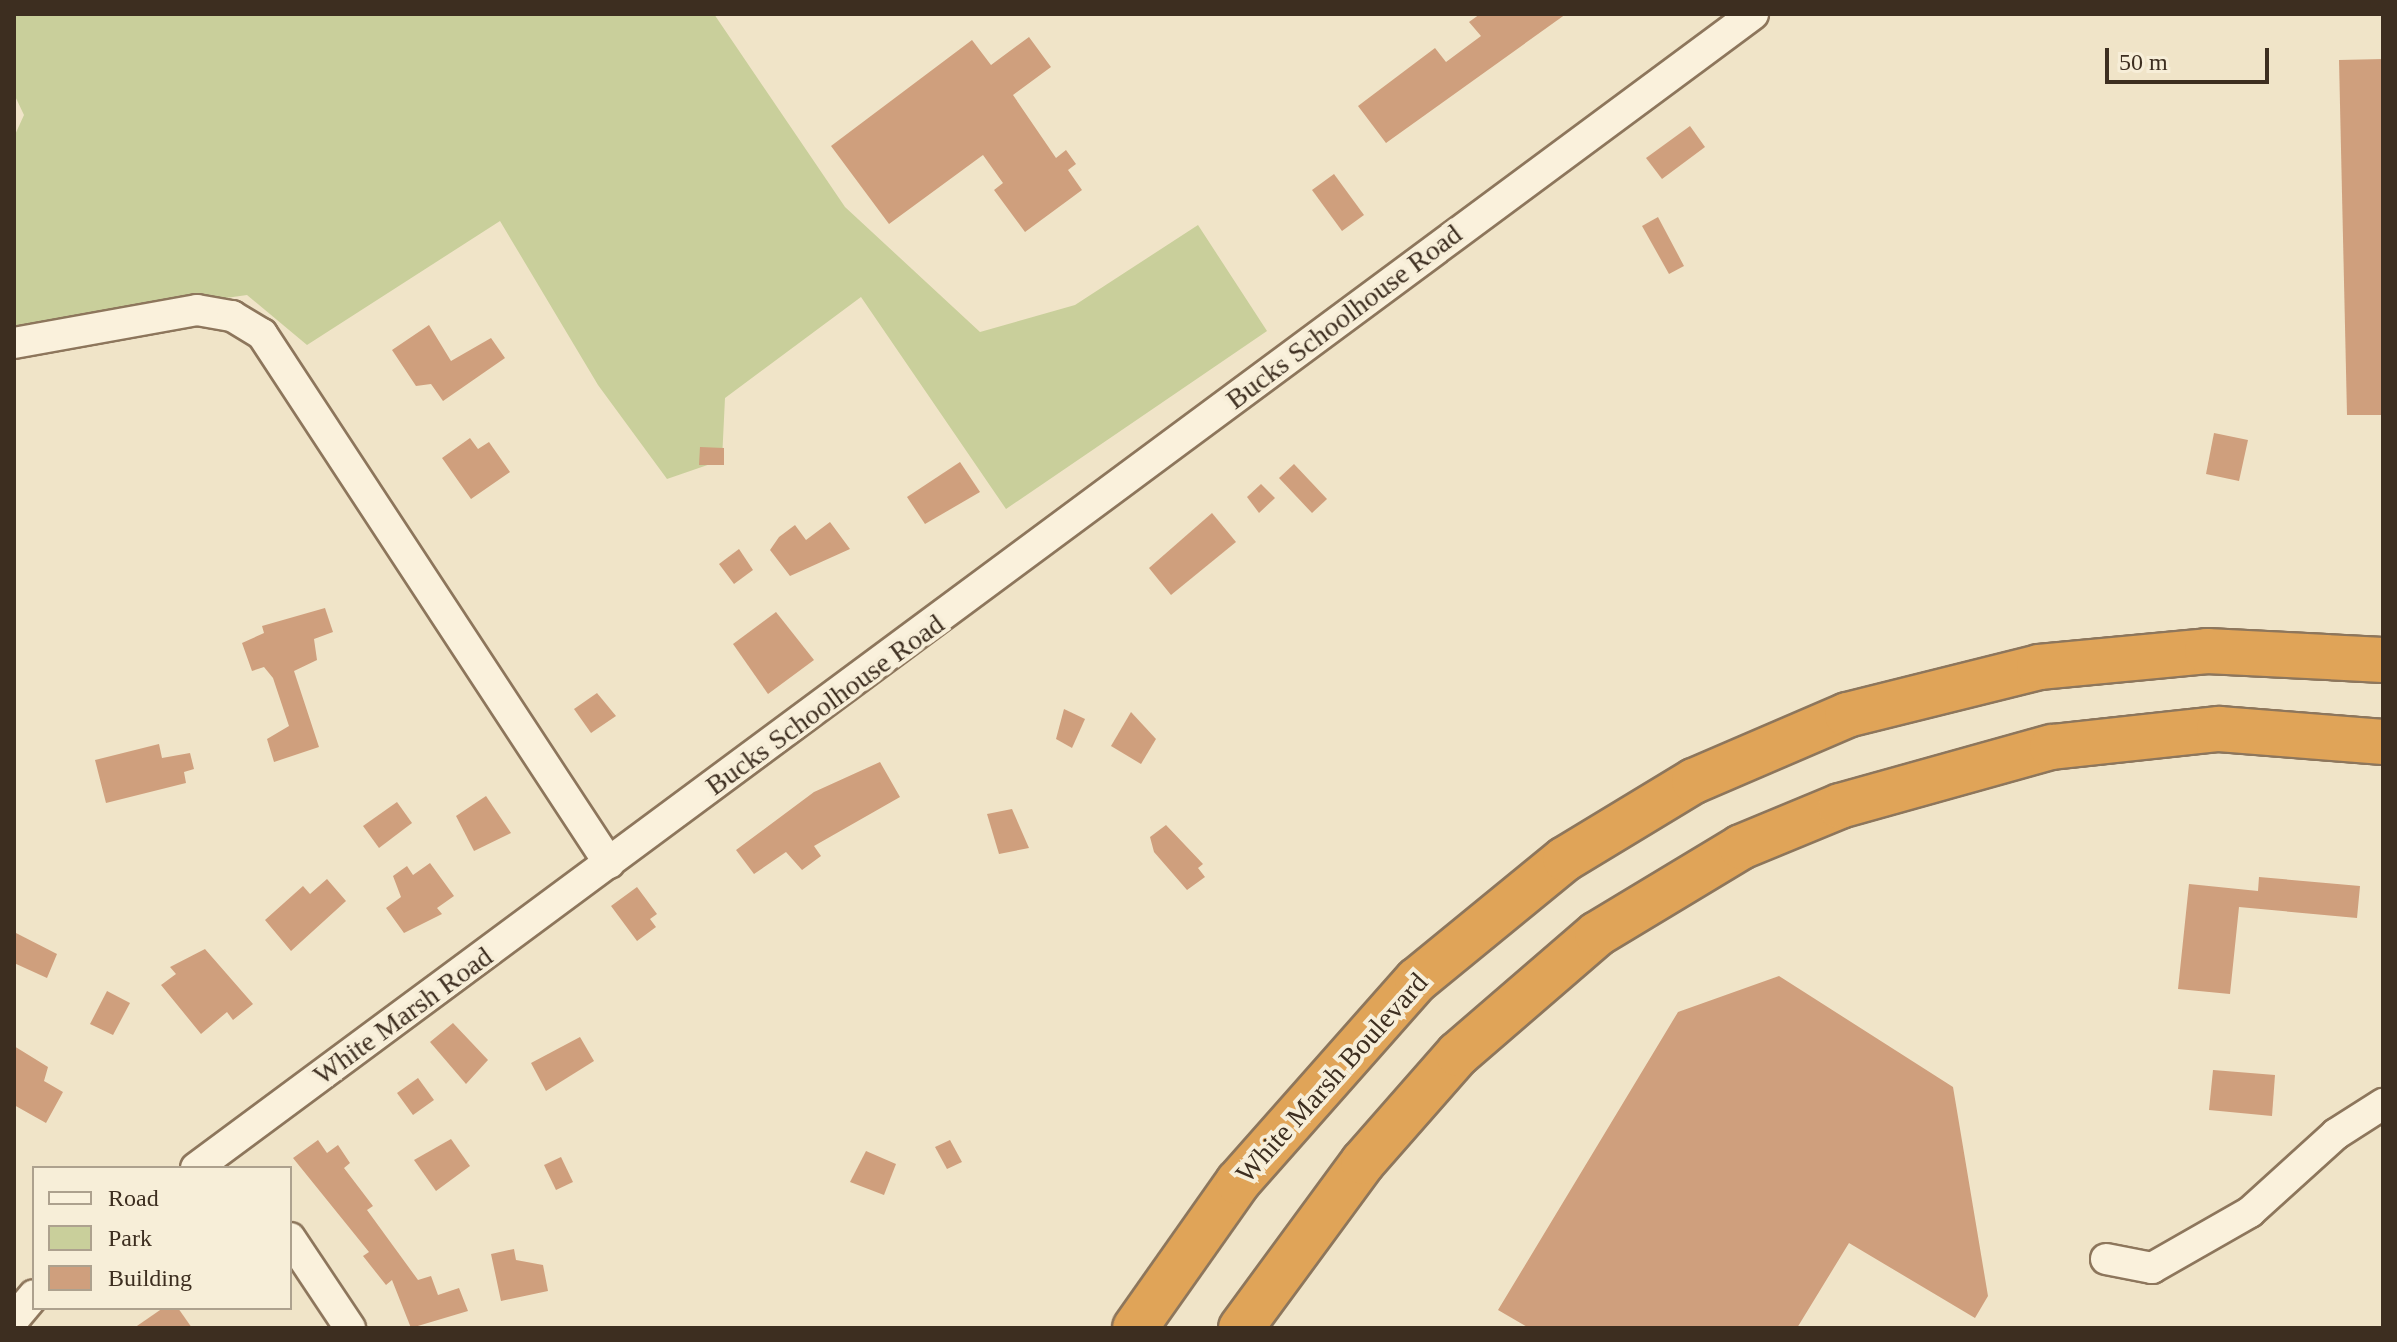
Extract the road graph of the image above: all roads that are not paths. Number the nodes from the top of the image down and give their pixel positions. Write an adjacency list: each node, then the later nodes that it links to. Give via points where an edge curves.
1 (1753, 14): 5 (street, Bucks Schoolhouse Road)
2 (14, 343): 5 (street, via 197,310 232,316 262,334)
3 (2383, 660): 14 (highway, White Marsh Boulevard, via 2193,651 2039,667 1859,711 1694,781 1565,859 1417,980 1238,1182)
4 (2383, 742): 15 (highway, via 2219,729 2052,747 1840,806 1741,847 1597,934 1458,1054 1363,1162)
5 (609, 863): 7 (street, White Marsh Road)
6 (2383, 1104): 10 (street, via 2336,1134 2250,1212 2152,1268)
7 (232, 1158): 8 (street, White Marsh Road)
8 (203, 1166)
9 (292, 1241): 13 (street)
10 (2106, 1259)
11 (32, 1297): 12 (street)
12 (14, 1319)
13 (350, 1328)
14 (1135, 1328)
15 (1241, 1328)

